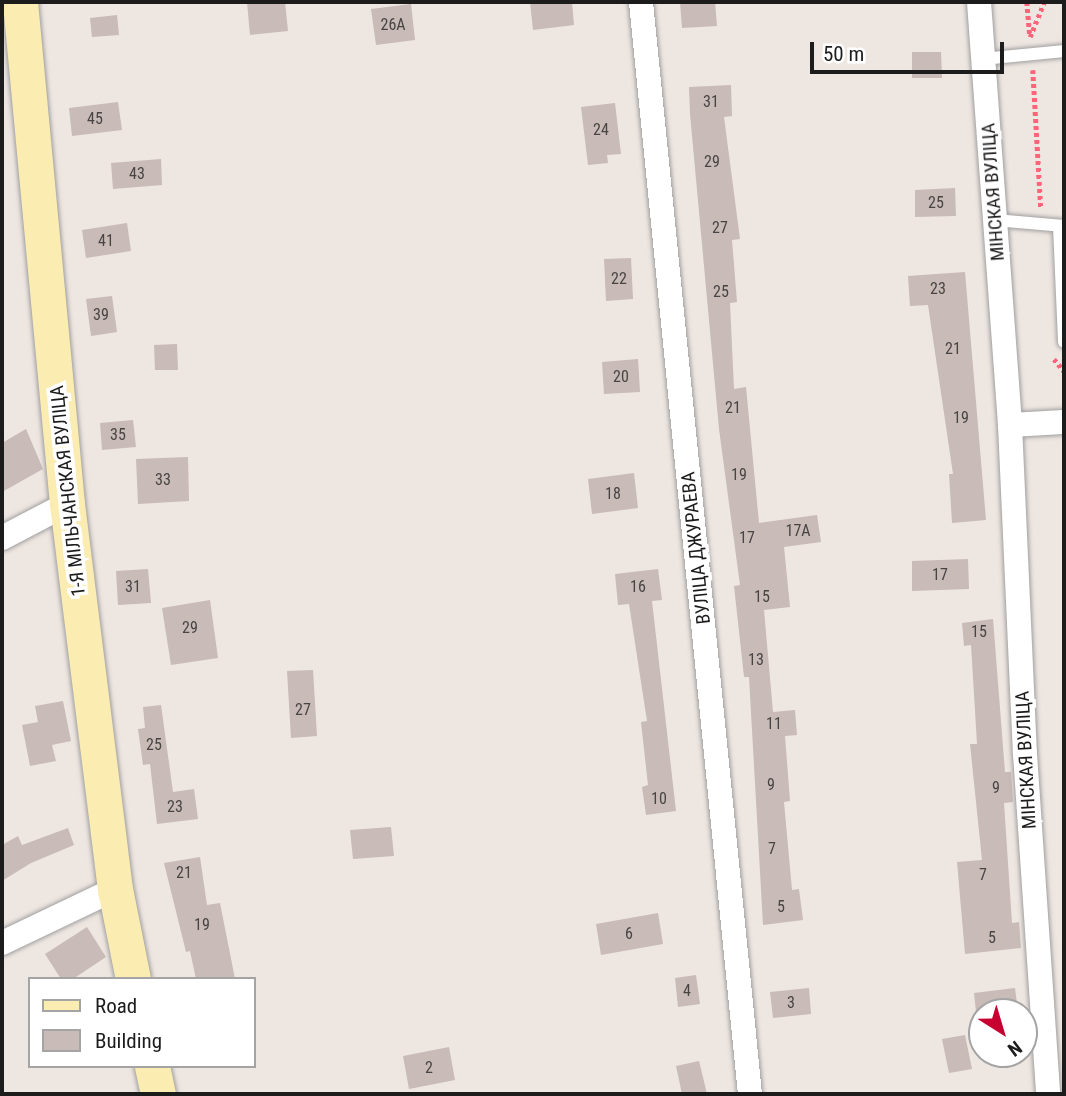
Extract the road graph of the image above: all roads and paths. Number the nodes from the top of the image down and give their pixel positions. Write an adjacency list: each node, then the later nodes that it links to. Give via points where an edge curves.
1 (18, 2): 6 (street); 19 (street, 1-Я МІЛЬЧАНСКАЯ ВУЛІЦА)
2 (641, 2): 26 (street, ВУЛІЦА ДЖУРАЕВА)
3 (979, 2): 10 (street, МІНСКАЯ ВУЛІЦА)
4 (1027, 2): 7 (path)
5 (1044, 2): 7 (path)
6 (2, 3)
7 (1030, 36): 9 (path)
8 (1064, 51): 9 (lane)
9 (1032, 54): 10 (lane); 13 (path)
10 (983, 59): 11 (street, МІНСКАЯ ВУЛІЦА)
11 (995, 220): 13 (lane); 18 (street, МІНСКАЯ ВУЛІЦА)
12 (1062, 226): 13 (lane); 14 (lane)
13 (1042, 227)
14 (1064, 342)
15 (1050, 353): 16 (path)
16 (1064, 371)
17 (1064, 422): 18 (street)
18 (1010, 425): 27 (street, МІНСКАЯ ВУЛІЦА, via 1025,754)
19 (67, 504): 20 (street); 21 (street, 1-Я МІЛЬЧАНСКАЯ ВУЛІЦА)
20 (2, 538)
21 (115, 889): 22 (street); 23 (street, 1-Я МІЛЬЧАНСКАЯ ВУЛІЦА)
22 (2, 943)
23 (134, 977)
24 (152, 1068): 25 (street)
25 (158, 1094)
26 (750, 1094)
27 (1048, 1094)

